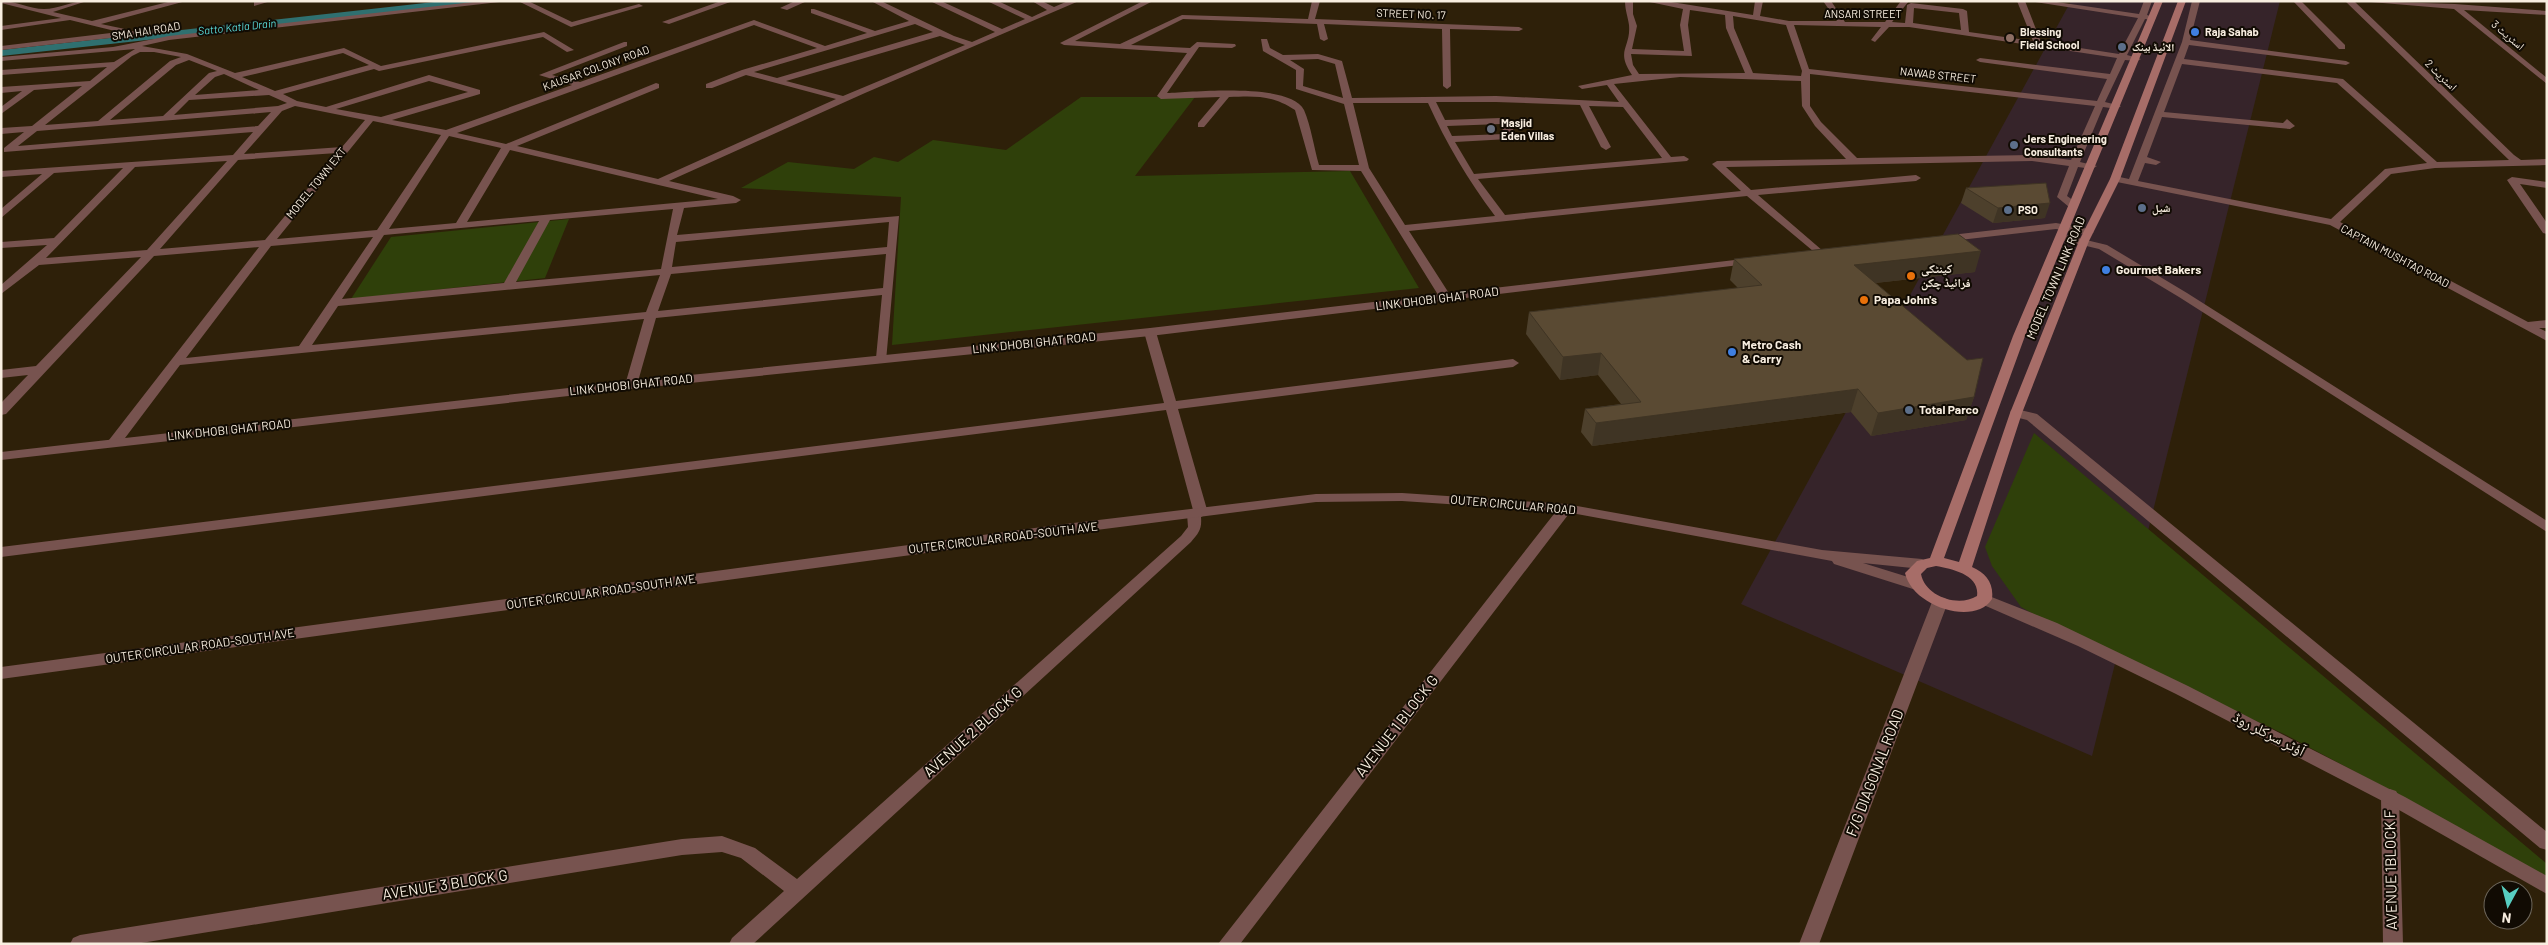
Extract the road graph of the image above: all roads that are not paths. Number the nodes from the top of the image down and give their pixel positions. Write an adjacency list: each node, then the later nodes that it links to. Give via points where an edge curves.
1 (1, 1): 40 (street)
2 (83, 1): 40 (street)
3 (182, 1): 50 (street)
4 (267, 1): 32 (street)
5 (422, 1): 64 (street)
6 (504, 1): 73 (street, SMA HAI ROAD, via 169,38)
7 (522, 1): 35 (street, via 571,25)
8 (729, 1): 48 (street)
9 (803, 1): 37 (street)
10 (875, 1): 47 (street)
11 (934, 1): 58 (street)
12 (991, 1): 46 (street)
13 (1036, 1): 38 (street)
14 (1075, 1): 38 (street)
15 (1149, 1): 71 (street, via 1064,43)
16 (1316, 1): 49 (street)
17 (1629, 1): 77 (street, via 1633,26)
18 (1649, 1): 33 (street, ANSARI STREET)
19 (1759, 1): 44 (street)
20 (1827, 1): 53 (street)
21 (1905, 1): 52 (street)
22 (2021, 1): 69 (street)
23 (2033, 1): 43 (street)
24 (2148, 1): 43 (street)
25 (2159, 1): 43 (main road, MODEL TOWN LINK ROAD)
26 (2182, 1): 155 (main road, MODEL TOWN LINK ROAD)
27 (2196, 1): 66 (street)
28 (2297, 1): 85 (street, via 2339,49)
29 (2349, 1): 145 (street, اسٹریٹ 2, via 2510,157)
30 (2363, 1): 31 (street)
31 (2442, 3): 36 (street)
32 (257, 4)
33 (1686, 5): 42 (street, ANSARI STREET); 77 (street, via 1684,41 1689,54)
34 (2505, 5): 36 (street); 41 (street)
35 (640, 6)
36 (2455, 6): 98 (street, اسٹریٹ 3)
37 (784, 8)
38 (1053, 10): 46 (street)
39 (814, 11): 59 (street)
40 (44, 12): 45 (street)
41 (2547, 13)
42 (1729, 14): 44 (street, ANSARI STREET); 92 (street, via 1730,28)
43 (2148, 17): 79 (street); 82 (main road, MODEL TOWN LINK ROAD)
44 (1756, 18): 51 (street, ANSARI STREET)
45 (77, 19): 50 (street); 56 (street)
46 (1031, 19): 58 (street)
47 (916, 21): 59 (street); 60 (street)
48 (666, 22)
49 (1316, 22): 55 (street, STREET NO. 17); 62 (street); 71 (street, STREET NO. 17, via 1182,17)
50 (93, 23): 64 (street, via 125,32)
51 (1789, 23): 53 (street, ANSARI STREET); 93 (street)
52 (1888, 23): 53 (street, ANSARI STREET); 54 (street, ANSARI STREET); 63 (street)
53 (1843, 25)
54 (1909, 25): 61 (street, ANSARI STREET); 61 (street, via 1911,5 1963,11)
55 (1446, 26): 57 (street, STREET NO. 17); 104 (street)
56 (1, 28)
57 (1519, 29)
58 (1002, 32): 68 (street)
59 (873, 33): 74 (street)
60 (940, 33): 68 (street); 97 (street)
61 (1965, 33): 69 (street, ANSARI STREET)
62 (1324, 39)
63 (1875, 40)
64 (118, 41): 72 (street); 73 (street, SMA HAI ROAD); 81 (street, SMA HAI ROAD)
65 (1264, 41): 80 (street, via 1266,49)
66 (2186, 42): 84 (street); 85 (street)
67 (624, 44): 101 (street, via 543,75)
68 (972, 44): 111 (street)
69 (2038, 44): 79 (street, ANSARI STREET)
70 (1232, 46): 76 (street, via 1198,44)
71 (1120, 47): 76 (street)
72 (1, 48)
73 (138, 48): 78 (street); 86 (street)
74 (824, 48): 89 (street); 101 (street, KAUSAR COLONY ROAD, via 754,22)
75 (570, 50): 87 (street, via 544,34 379,69)
76 (1192, 51): 109 (street, via 1161,96)
77 (1628, 51): 95 (street, via 1628,65)
78 (189, 57): 88 (street); 125 (street, via 173,62)
79 (2122, 57): 82 (street, ANSARI STREET); 96 (street)
80 (1280, 58): 113 (street, via 1300,70 1299,87); 113 (street, via 1334,59 1339,63)
81 (1, 59)
82 (2137, 59): 118 (main road, MODEL TOWN LINK ROAD)
83 (1980, 60): 96 (street)
84 (2179, 61): 122 (street); 148 (street, via 2340,81)
85 (2346, 63): 91 (street)
86 (117, 64): 90 (street); 99 (street)
87 (376, 66): 94 (street, via 344,50); 108 (street)
88 (223, 72): 94 (street); 110 (street, via 212,75)
89 (745, 72): 97 (street); 103 (street)
90 (1, 73)
91 (2353, 74)
92 (1750, 75): 93 (street, NAWAB STREET); 95 (street, NAWAB STREET)
93 (1805, 75): 116 (street, NAWAB STREET); 142 (street, via 1806,106 1818,124)
94 (235, 76): 108 (street)
95 (1637, 77): 100 (street, NAWAB STREET)
96 (2112, 77): 116 (street)
97 (776, 81): 111 (street)
98 (2547, 82)
99 (94, 83): 106 (street); 129 (street)
100 (1610, 84): 105 (street, NAWAB STREET); 117 (street)
101 (582, 85): 132 (street, KAUSAR COLONY ROAD)
102 (656, 86): 134 (street)
103 (709, 86)
104 (1447, 86)
105 (1582, 86)
106 (32, 88): 107 (street); 121 (street)
107 (1, 90)
108 (275, 92): 110 (street); 114 (street)
109 (1226, 96): 128 (street); 150 (street, via 1266,94 1291,102 1298,109 1313,166 1319,169)
110 (188, 98): 123 (street)
111 (844, 100): 156 (street)
112 (1431, 100): 113 (street); 115 (street, via 1496,99); 127 (street)
113 (1350, 101): 150 (street)
114 (294, 103): 119 (street); 120 (street)
115 (1584, 104): 117 (street); 135 (street)
116 (2100, 104): 118 (street, NAWAB STREET); 143 (street)
117 (1627, 105): 141 (street)
118 (2117, 106): 149 (main road, MODEL TOWN LINK ROAD)
119 (279, 109): 123 (street); 130 (street)
120 (326, 109): 124 (street); 124 (street, via 429,78 477,91)
121 (1, 111)
122 (2156, 114): 126 (street, via 2290,126); 140 (street)
123 (166, 117): 125 (street)
124 (376, 119): 132 (street); 136 (street, MODEL TOWN EXT)
125 (102, 122): 129 (street)
126 (2287, 122)
127 (1442, 123): 133 (street); 133 (street, via 1501,121 1505,122 1510,134 1506,137)
128 (1201, 126)
129 (37, 128): 131 (street); 137 (street)
130 (260, 130): 137 (street); 138 (street)
131 (1, 131)
132 (446, 133): 134 (street); 170 (street)
133 (1449, 139): 153 (street)
134 (507, 147): 156 (street); 166 (street)
135 (1606, 147)
136 (343, 150): 138 (street); 175 (street, MODEL TOWN EXT)
137 (4, 152)
138 (239, 156): 147 (street); 178 (street)
139 (1684, 159): 141 (street)
140 (2140, 159): 144 (street); 157 (street)
141 (1668, 160): 153 (street)
142 (1854, 161): 143 (street, via 2032,158); 159 (street, via 1717,164)
143 (2074, 162): 149 (street); 160 (street, via 2062,197)
144 (2156, 162)
145 (2519, 162): 146 (street); 148 (street)
146 (2547, 162)
147 (133, 164): 151 (street); 174 (street)
148 (2435, 165): 165 (street, via 2388,171)
149 (2092, 166): 160 (main road, MODEL TOWN LINK ROAD)
150 (1364, 168): 167 (street)
151 (51, 171): 152 (street); 162 (street)
152 (1, 174)
153 (1471, 178): 164 (street)
154 (1916, 178): 159 (street)
155 (2115, 179): 157 (street, CAPTAIN MUSHTAQ ROAD); 171 (main road, MODEL TOWN LINK ROAD)
156 (658, 182): 161 (street, via 736,200)
157 (2133, 182): 165 (street, CAPTAIN MUSHTAQ ROAD)
158 (2547, 186): 168 (street, via 2512,180)
159 (1749, 193): 164 (street); 179 (street, via 1823,253)
160 (2073, 205): 169 (main road, MODEL TOWN LINK ROAD)
161 (679, 206): 163 (street); 172 (street)
162 (1, 215)
163 (546, 218): 166 (street); 183 (street)
164 (1502, 218): 167 (street)
165 (2333, 223): 190 (street, CAPTAIN MUSHTAQ ROAD)
166 (460, 225): 170 (street)
167 (1402, 228): 186 (street)
168 (2547, 231)
169 (2063, 232): 171 (street); 173 (street, via 2049,226); 210 (main road, MODEL TOWN LINK ROAD)
170 (379, 233): 175 (street); 187 (street)
171 (2087, 236): 202 (main road, MODEL TOWN LINK ROAD); 207 (street)
172 (671, 239): 177 (street, via 895,218); 182 (street)
173 (1930, 240)
174 (56, 241): 176 (street); 181 (street)
175 (268, 243): 178 (street); 195 (street, MODEL TOWN EXT)
176 (1, 245)
177 (891, 250): 182 (street); 185 (street)
178 (150, 253): 181 (street); 197 (street)
179 (1799, 256)
180 (1760, 260): 186 (street, LINK DHOBI GHAT ROAD)
181 (36, 262): 184 (street)
182 (666, 273): 183 (street); 188 (street)
183 (508, 287): 187 (street)
184 (2, 291)
185 (888, 291): 188 (street); 194 (street)
186 (1446, 298): 191 (street, LINK DHOBI GHAT ROAD)
187 (334, 303): 193 (street)
188 (651, 314): 193 (street); 199 (street)
189 (2547, 324): 190 (street)
190 (2526, 326): 192 (street, CAPTAIN MUSHTAQ ROAD)
191 (1150, 332): 194 (street, LINK DHOBI GHAT ROAD); 200 (street)
192 (2547, 337)
193 (304, 348): 195 (street)
194 (882, 358): 199 (street, LINK DHOBI GHAT ROAD)
195 (178, 362): 203 (street, MODEL TOWN EXT)
196 (1513, 363): 200 (street)
197 (38, 370): 198 (street); 201 (street)
198 (1, 374)
199 (631, 385): 203 (street, LINK DHOBI GHAT ROAD)
200 (1170, 406): 206 (street); 208 (street)
201 (1, 410)
202 (2016, 413): 211 (main road, MODEL TOWN LINK ROAD); 217 (street, via 2040,424)
203 (114, 443): 204 (street, LINK DHOBI GHAT ROAD)
204 (1, 456)
205 (1566, 508): 206 (street, OUTER CIRCULAR ROAD, via 1363,496 1316,498); 209 (street, OUTER CIRCULAR ROAD); 222 (street, AVENUE 1 BLOCK G)
206 (1198, 513): 215 (street, OUTER CIRCULAR ROAD-SOUTH AVE); 219 (street, AVENUE 2 BLOCK G, via 1190,535)
207 (2547, 528)
208 (1, 552)
209 (1822, 555): 210 (street, OUTER CIRCULAR ROAD); 212 (street, OUTER CIRCULAR ROAD)
210 (1929, 563): 211 (main road); 212 (main road, MODEL TOWN LINK ROAD, via 1913,573)
211 (1964, 568): 213 (main road, via 1983,583)
212 (1916, 585): 214 (main road)
213 (1984, 599): 214 (main road, via 1973,605); 216 (street, آؤٹر سرکلر روڈ, via 2023,614 2184,691)
214 (1940, 602): 223 (street, F/G DIAGONAL ROAD)
215 (1, 673)
216 (2390, 796): 218 (street, آؤٹر سرکلر روڈ); 224 (street, AVENUE 1BLOCK F)
217 (2547, 843)
218 (2547, 886)
219 (798, 891): 220 (street, AVENUE 3 BLOCK G, via 748,853 722,844 682,846); 221 (street, AVENUE 2 BLOCK G)
220 (80, 944)
221 (739, 944)
222 (1228, 944)
223 (1810, 944)
224 (2393, 944)

